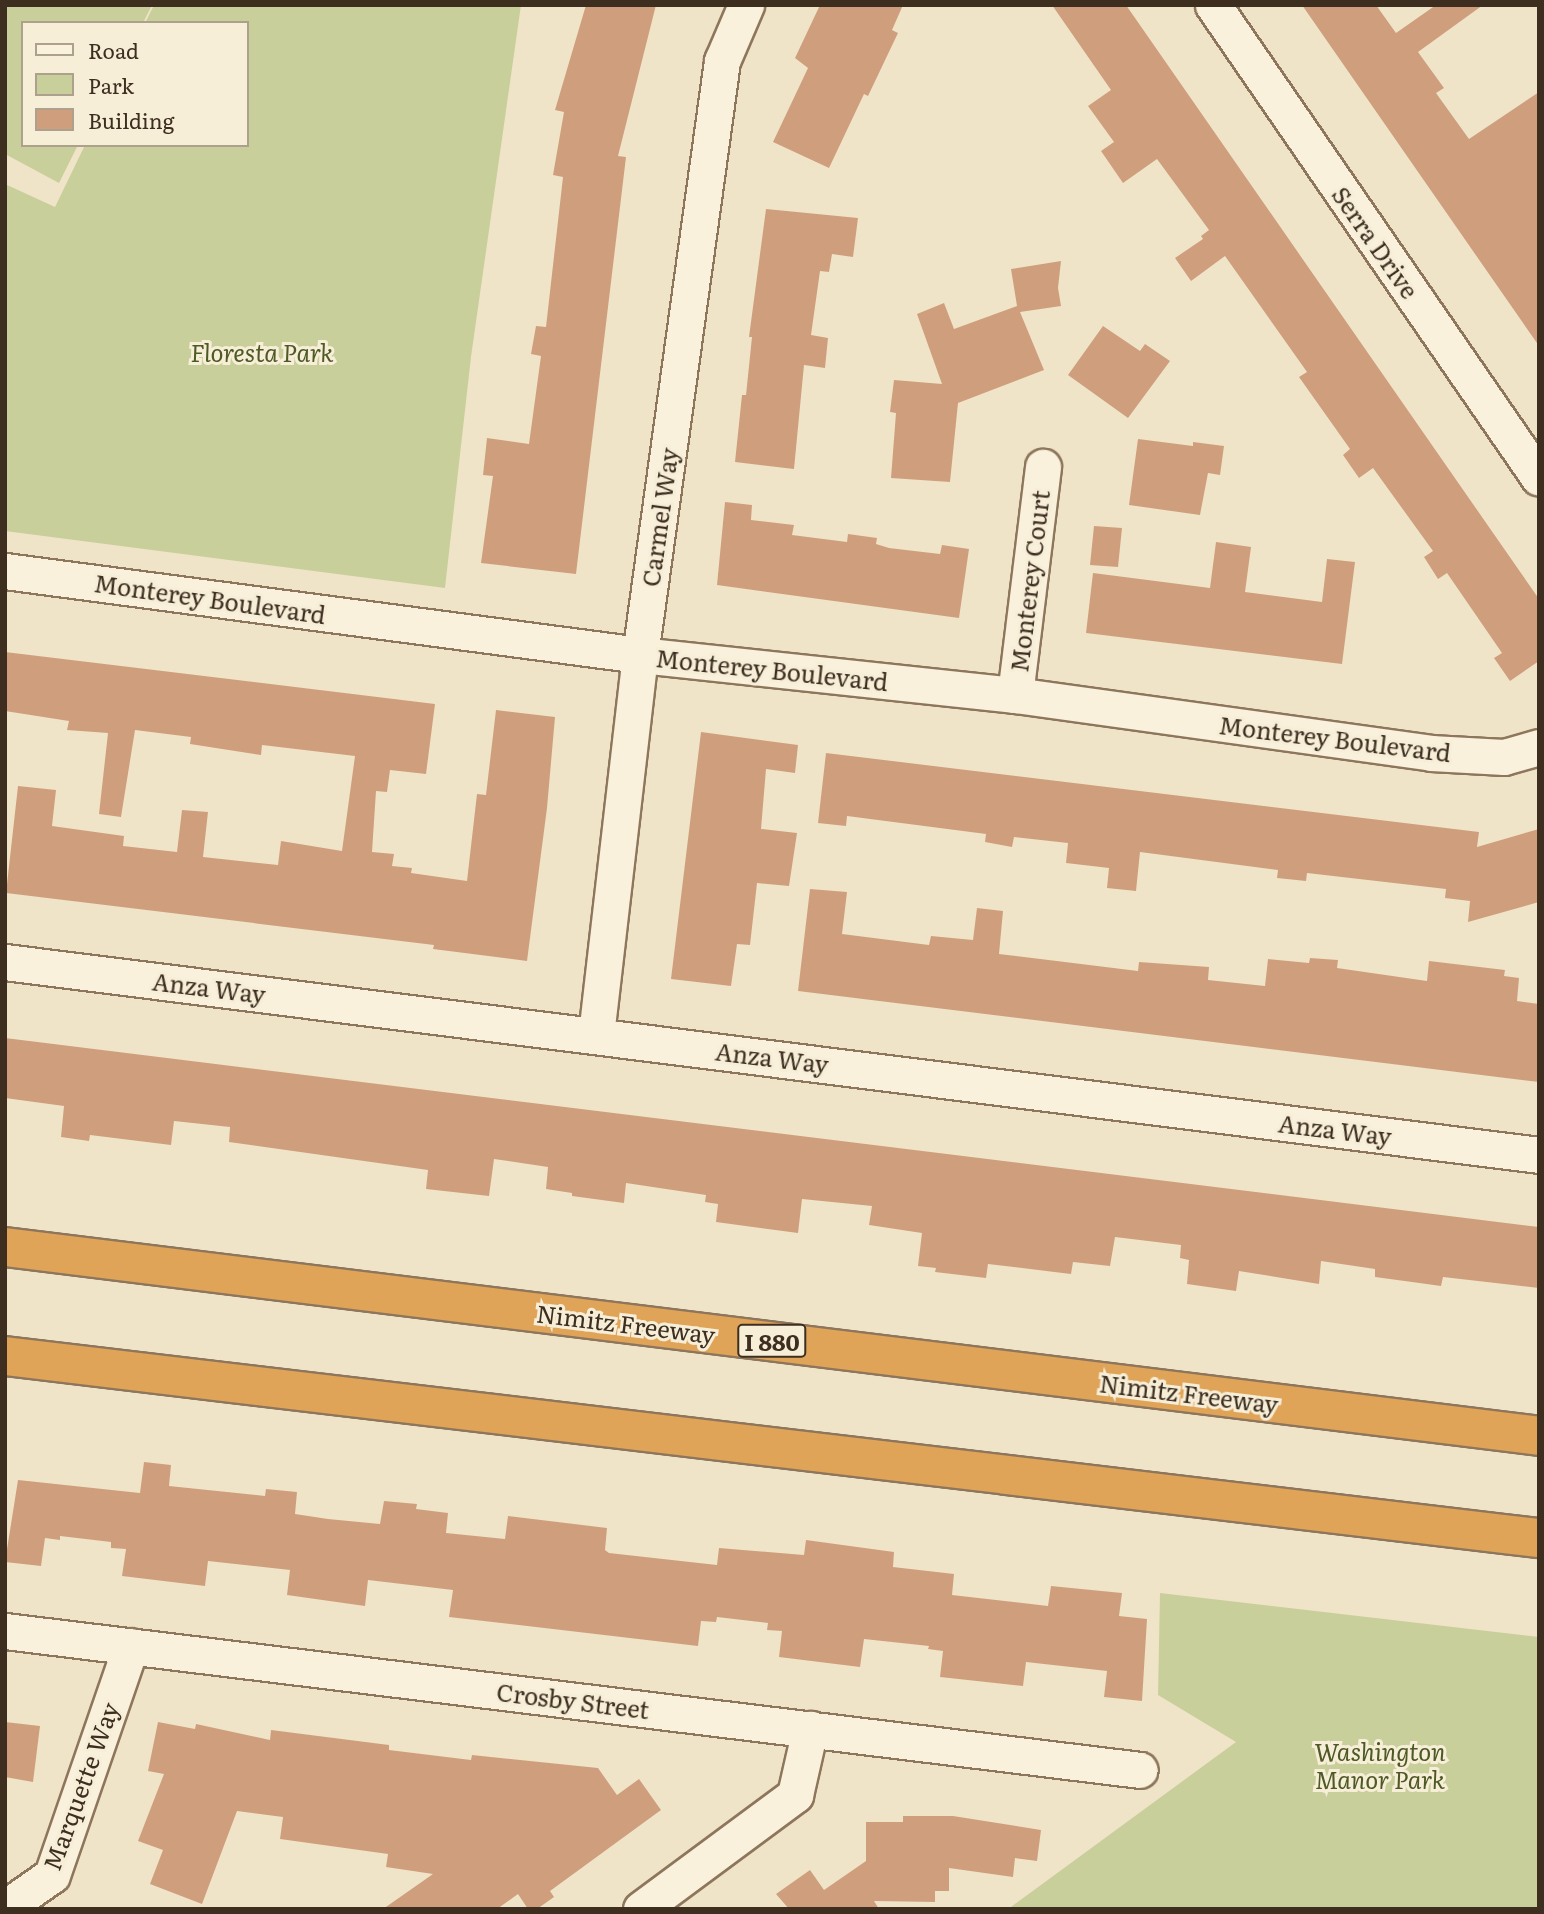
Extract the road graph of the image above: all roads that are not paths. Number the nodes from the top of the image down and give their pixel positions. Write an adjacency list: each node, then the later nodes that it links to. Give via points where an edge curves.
1 (746, 5): 6 (street, Carmel Way, via 722,61)
2 (1213, 5): 4 (street, Serra Drive)
3 (1043, 467): 7 (street, Monterey Court)
4 (1539, 478)
5 (5, 571): 6 (street, Monterey Boulevard)
6 (640, 655): 7 (street, Monterey Boulevard); 10 (street, Carmel Way)
7 (1015, 695): 8 (street, Monterey Boulevard, via 1431,753 1504,757)
8 (1539, 747)
9 (5, 962): 10 (street, Anza Way)
10 (596, 1035): 11 (street, Anza Way)
11 (1539, 1155)
12 (5, 1247): 14 (highway, Nimitz Freeway / I 880)
13 (5, 1356): 15 (highway)
14 (1539, 1436)
15 (1539, 1538)
16 (5, 1631): 17 (street, Crosby Street)
17 (131, 1646): 18 (street, Crosby Street); 20 (street, Marquette Way, via 52,1875)
18 (810, 1729): 19 (street, Crosby Street); 21 (street, via 795,1795)
19 (1140, 1770)
20 (5, 1908)
21 (641, 1909)

